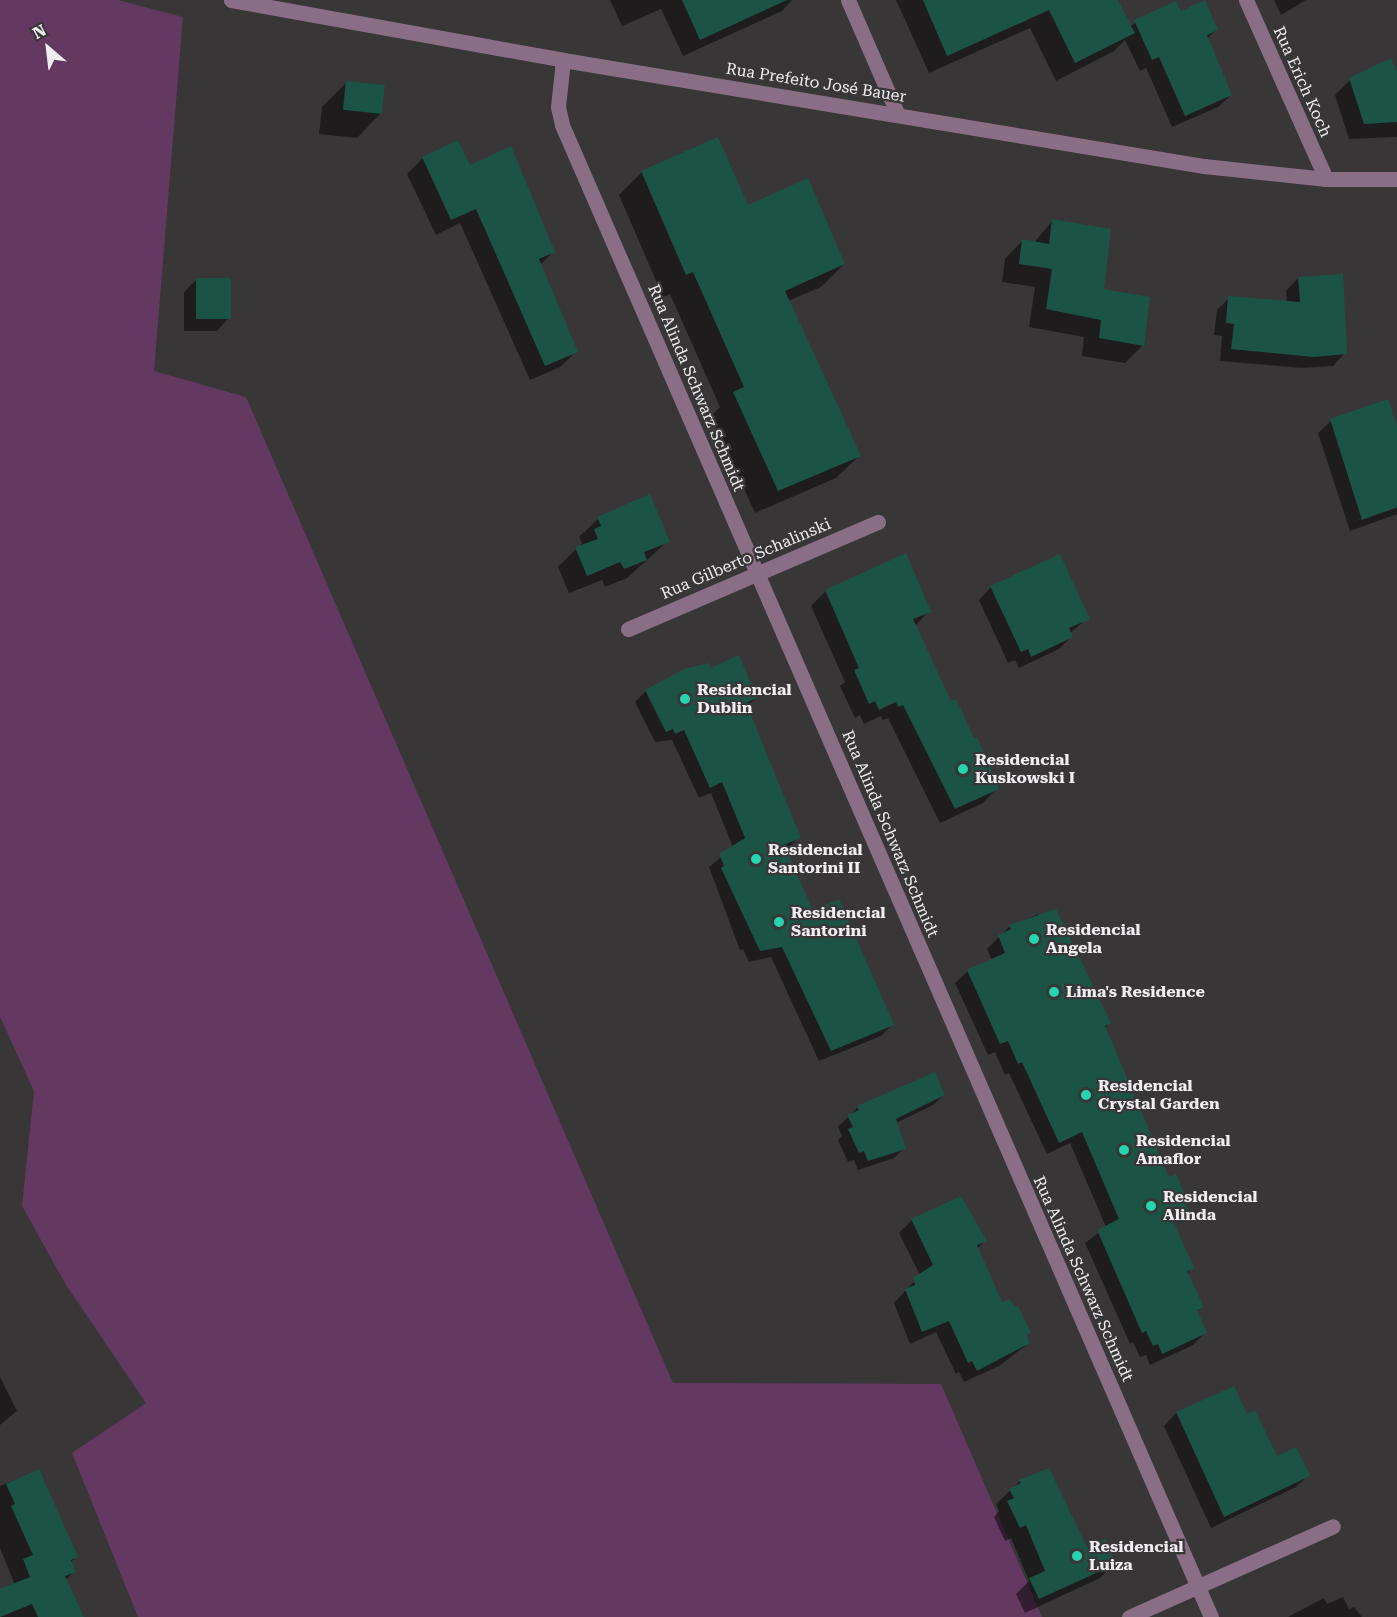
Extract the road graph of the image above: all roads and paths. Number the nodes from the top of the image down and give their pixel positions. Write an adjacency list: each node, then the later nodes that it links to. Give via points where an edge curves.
1 (231, 0): 4 (street, Rua Prefeito José Bauer)
2 (848, 0): 5 (street)
3 (1246, 0): 6 (street, Rua Erich Koch)
4 (563, 60): 5 (street, Rua Prefeito José Bauer); 9 (street, Rua Alinda Schwarz Schmidt, via 558,107 562,124)
5 (898, 115): 6 (street, Rua Prefeito José Bauer, via 1204,166)
6 (1326, 179): 7 (street, Rua Prefeito José Bauer)
7 (1397, 179)
8 (878, 522): 9 (street, Rua Gilberto Schalinski)
9 (758, 574): 10 (street, Rua Gilberto Schalinski); 12 (street, Rua Alinda Schwarz Schmidt)
10 (627, 629)
11 (1333, 1526): 12 (street)
12 (1197, 1587): 13 (street); 14 (street, Rua Alinda Schwarz Schmidt)
13 (1129, 1617)
14 (1210, 1617)

